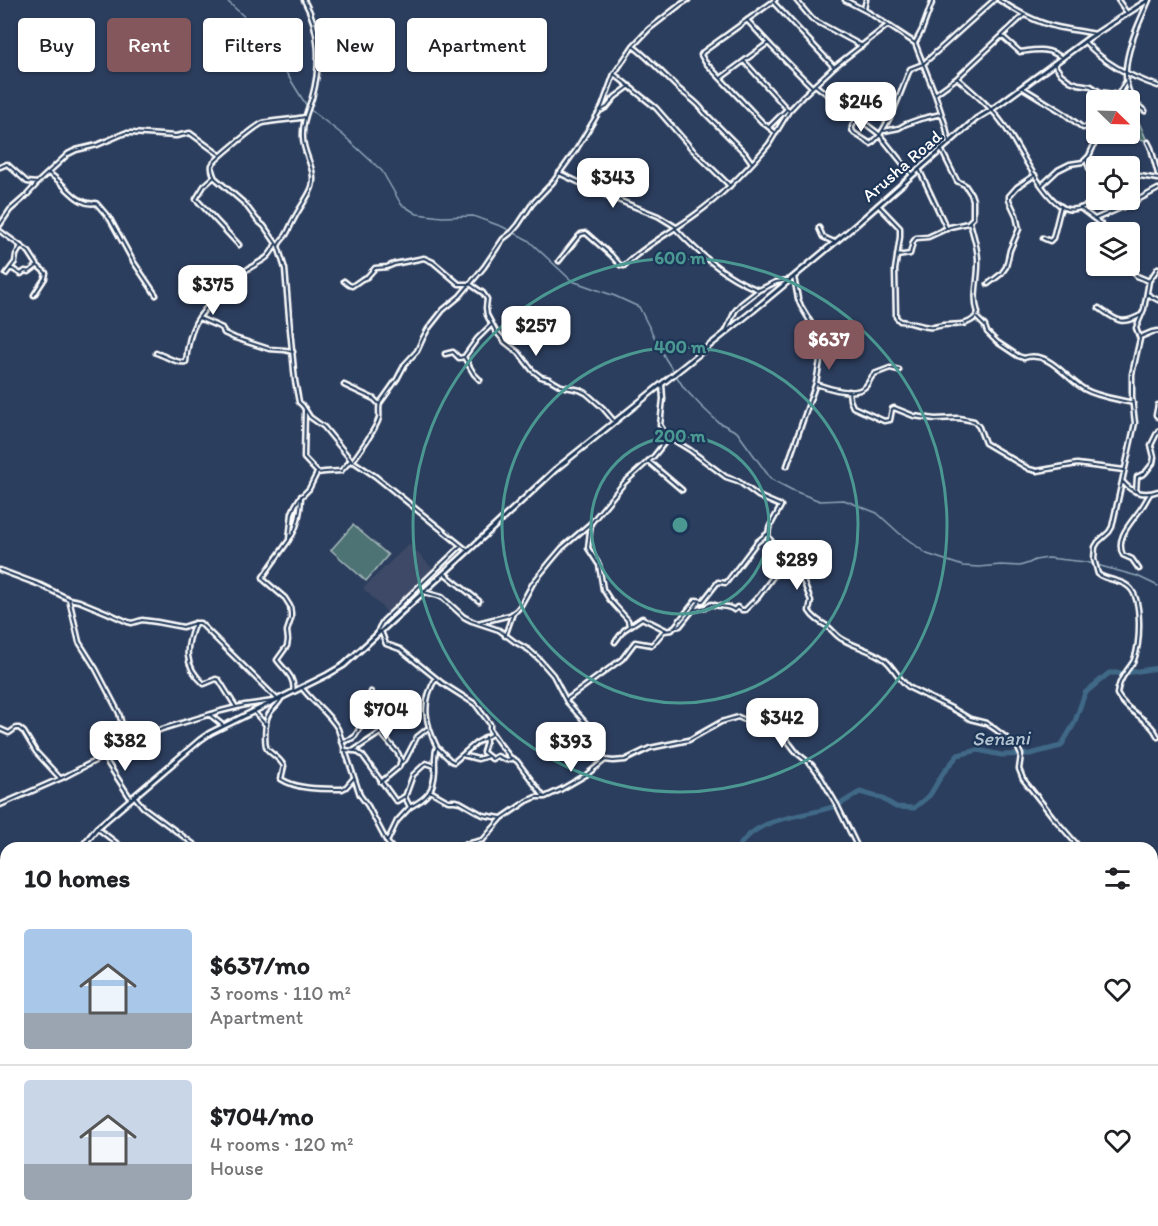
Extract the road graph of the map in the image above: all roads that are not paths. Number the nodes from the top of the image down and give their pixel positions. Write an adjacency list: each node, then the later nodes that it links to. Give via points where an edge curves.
1 (304, 0): 46 (street, via 313,18 319,59)
2 (688, 0): 22 (street)
3 (796, 0): 23 (street, via 812,19)
4 (845, 0): 12 (street)
5 (866, 0): 12 (street)
6 (933, 0): 21 (street)
7 (994, 0): 26 (street)
8 (999, 0): 14 (street)
9 (1118, 0): 13 (street)
10 (1149, 0): 13 (main road, Arusha Road); 29 (street)
11 (774, 1): 15 (street); 28 (street)
12 (864, 10): 16 (street)
13 (1127, 13): 17 (main road, Arusha Road)
14 (1024, 15): 17 (street, via 1056,27); 18 (street)
15 (747, 20): 20 (street); 31 (street, via 702,54)
16 (888, 26): 21 (street); 23 (street)
17 (1095, 34): 19 (main road, Arusha Road)
18 (1002, 36): 24 (street, via 1020,52 1045,50); 32 (street)
19 (1085, 42): 24 (main road, Arusha Road); 29 (street)
20 (768, 43): 25 (street); 35 (street)
21 (915, 43): 26 (street)
22 (633, 46): 30 (street); 58 (street, via 698,104)
23 (862, 46): 28 (street)
24 (1062, 58): 27 (main road, Arusha Road)
25 (744, 61): 31 (street); 41 (street)
26 (923, 64): 40 (street); 50 (street, via 910,69)
27 (1054, 64): 37 (main road, Arusha Road); 38 (street, via 1070,81)
28 (834, 67): 35 (street)
29 (1125, 71): 33 (street); 36 (street)
30 (614, 74): 34 (street); 43 (street)
31 (721, 78): 48 (street)
32 (957, 78): 40 (street); 42 (street)
33 (1126, 81): 39 (street); 44 (street, via 1135,102)
34 (630, 86): 43 (street); 71 (street)
35 (814, 86): 41 (street); 47 (street)
36 (1158, 86)
37 (1022, 87): 42 (main road, Arusha Road); 49 (street)
38 (1097, 90)
39 (1122, 90)
40 (934, 94): 45 (street)
41 (788, 110): 48 (street); 51 (street)
42 (991, 110): 54 (main road, Arusha Road); 65 (street)
43 (600, 111): 62 (street)
44 (1145, 111)
45 (941, 114): 50 (street); 54 (street)
46 (305, 117): 56 (street, via 260,124); 88 (street, via 303,146 313,175 312,185)
47 (858, 118): 52 (street); 52 (street, via 852,126 854,133 871,144)
48 (769, 127): 51 (street)
49 (1086, 127)
50 (883, 131): 52 (street)
51 (776, 133): 58 (street)
52 (880, 135): 64 (street)
53 (1148, 142): 63 (street)
54 (949, 143): 55 (main road, Arusha Road)
55 (940, 149): 60 (main road, Arusha Road); 78 (street, via 957,181 966,185 971,194)
56 (220, 156): 61 (street, via 190,133 131,133 76,150); 67 (street, via 212,167)
57 (1086, 159): 70 (street, via 1058,170)
58 (752, 163): 71 (street)
59 (0, 167): 69 (street, via 7,165 27,182)
60 (919, 169): 64 (main road, Arusha Road); 83 (street)
61 (48, 173): 69 (street); 106 (street, via 83,202 98,205)
62 (559, 173): 81 (street); 101 (street)
63 (1158, 174)
64 (912, 175): 73 (main road, Arusha Road)
65 (1035, 175): 70 (street); 102 (street, via 1009,196 1019,229 1006,267)
66 (1140, 176): 68 (street)
67 (214, 177): 87 (street, via 196,199); 88 (street, via 245,204)
68 (1158, 179)
69 (37, 183): 80 (street)
70 (1042, 185): 75 (street)
71 (730, 186): 81 (street)
72 (1158, 189): 77 (street)
73 (878, 205): 86 (main road, Arusha Road); 90 (street, via 900,228)
74 (1086, 205): 76 (street)
75 (1060, 206): 76 (street); 85 (street, via 1053,238)
76 (1080, 208): 77 (street)
77 (1095, 219): 79 (street)
78 (970, 222): 83 (street); 110 (street, via 978,262)
79 (1098, 222)
80 (0, 225)
81 (676, 227): 91 (street, via 624,266 586,233); 103 (street, via 700,253 740,282)
82 (819, 228): 86 (street, via 823,237)
83 (947, 229): 90 (street, via 916,238 910,255)
84 (0, 231): 89 (street)
85 (1042, 238)
86 (834, 242): 96 (main road, Arusha Road)
87 (239, 245)
88 (277, 245): 111 (street, via 264,261 236,279); 116 (street, via 285,269)
89 (21, 246): 92 (street); 93 (street)
90 (897, 256): 110 (street, via 897,319 932,328 955,326)
91 (559, 261)
92 (38, 266): 93 (street, via 21,274); 105 (street, via 46,275)
93 (11, 268): 95 (street)
94 (1158, 268): 100 (street)
95 (6, 274)
96 (794, 276): 98 (main road, Arusha Road); 123 (street, via 798,299 821,347)
97 (1137, 276): 100 (street)
98 (788, 280): 103 (street); 113 (main road, Arusha Road)
99 (344, 281): 101 (street, via 352,286 375,268 424,258 459,284)
100 (1149, 281): 104 (street)
101 (470, 284): 112 (street, via 488,299 487,313); 127 (street, via 428,329)
102 (988, 284)
103 (759, 290): 113 (street, via 737,307)
104 (1147, 294): 107 (street); 109 (street)
105 (34, 295)
106 (156, 295)
107 (1158, 300)
108 (1099, 308): 109 (street, via 1119,321)
109 (1141, 315): 115 (street, via 1136,328)
110 (976, 317): 126 (street, via 988,334 1018,356 1046,359 1083,388)
111 (199, 318): 116 (street, via 229,335 269,349); 117 (street, via 186,362)
112 (492, 324): 119 (street); 131 (street, via 536,374 586,393)
113 (726, 331): 122 (main road, Arusha Road)
114 (1158, 331): 115 (street)
115 (1140, 337): 126 (street, via 1132,374)
116 (293, 352): 129 (street, via 297,395)
117 (156, 353)
118 (445, 354): 119 (street, via 453,352)
119 (464, 357): 121 (street)
120 (899, 370): 125 (street, via 887,368 871,376 863,389)
121 (480, 380)
122 (662, 384): 131 (main road, Arusha Road); 133 (street, via 660,425)
123 (816, 384): 125 (street); 136 (street)
124 (344, 385): 127 (street)
125 (849, 391): 137 (street, via 854,407 884,422 890,420 894,408 914,416 974,422 985,443 1032,470 1077,464)
126 (1133, 403): 137 (street, via 1135,423)
127 (379, 404): 134 (street, via 379,418)
128 (1158, 405): 130 (street)
129 (305, 410): 134 (street, via 323,425); 138 (street, via 304,458)
130 (1158, 417)
131 (614, 421): 149 (main road, Arusha Road, via 555,469)
132 (1158, 431): 142 (street, via 1152,444 1153,463 1137,478)
133 (669, 437): 135 (street); 146 (street, via 726,477 780,506)
134 (352, 461): 138 (street, via 341,471); 148 (street)
135 (648, 461): 140 (street); 145 (street)
136 (787, 466)
137 (1124, 470): 139 (street)
138 (318, 473): 144 (street)
139 (1123, 481): 142 (street); 187 (street, via 1112,526 1095,547 1095,564 1100,576 1124,584 1136,596 1139,611 1134,660 1117,694)
140 (682, 490)
141 (1158, 491): 143 (street)
142 (1136, 492): 143 (street)
143 (1150, 494): 151 (street, via 1128,526 1120,549)
144 (302, 496): 147 (street, via 297,528); 147 (street, via 292,513)
145 (591, 523): 159 (street, via 542,571); 162 (street, via 588,548 599,565 603,589)
146 (768, 533): 150 (street, via 770,541); 156 (street, via 726,583 718,582)
147 (289, 540): 171 (street, via 263,578 290,606 287,646 277,660 292,678)
148 (461, 546): 149 (street); 166 (street, via 383,621)
149 (468, 552): 153 (main road, Arusha Road)
150 (788, 561): 158 (street, via 745,610 712,604); 218 (street, via 808,591 809,611 839,638 888,662 910,688 969,719 986,723 1017,746 1023,779)
151 (1139, 569)
152 (0, 570): 155 (street)
153 (444, 573): 154 (main road, Arusha Road); 157 (street)
154 (424, 592): 161 (street, via 442,597); 165 (main road, Arusha Road)
155 (69, 599): 160 (street, via 132,623 142,620 183,627); 189 (street, via 79,642 119,713)
156 (700, 600): 158 (street); 163 (street, via 694,602)
157 (479, 601)
158 (693, 610): 163 (street)
159 (513, 613): 161 (street); 167 (street)
160 (195, 623): 174 (street, via 201,624); 176 (street, via 188,643 190,666 204,684 218,679)
161 (478, 624): 167 (street, via 499,630)
162 (629, 626): 164 (street, via 642,618); 168 (street)
163 (675, 627): 164 (street)
164 (666, 630): 175 (street, via 652,645 635,642 622,659)
165 (381, 631): 166 (main road, Arusha Road); 169 (street, via 386,644 400,649)
166 (377, 635): 170 (main road, Arusha Road, via 336,670)
167 (505, 636): 175 (street, via 540,659)
168 (615, 642)
169 (436, 678): 182 (street, via 428,692); 185 (street, via 475,704)
170 (302, 687): 171 (main road, Arusha Road); 188 (street, via 329,715)
171 (292, 692): 173 (main road, Arusha Road)
172 (370, 692): 188 (street, via 355,736)
173 (282, 697): 174 (main road, Arusha Road); 180 (street, via 268,714)
174 (276, 700): 176 (street); 177 (main road, Arusha Road)
175 (566, 700): 197 (street, via 586,723)
176 (236, 707): 179 (street)
177 (253, 711): 180 (street); 181 (main road, Arusha Road)
178 (398, 714): 184 (street)
179 (210, 715): 181 (street); 189 (street)
180 (266, 725): 201 (street, via 265,745 284,765 284,781 311,788 345,789)
181 (224, 726): 205 (main road, Arusha Road, via 200,740)
182 (428, 728): 190 (street); 198 (street)
183 (0, 729): 200 (street, via 9,734 21,729)
184 (380, 732): 192 (street); 198 (street, via 401,758)
185 (492, 734): 186 (street); 196 (street)
186 (485, 737): 194 (street); 195 (street, via 483,752)
187 (1158, 737)
188 (341, 742): 191 (street)
189 (127, 744): 193 (street)
190 (437, 747): 194 (street, via 453,762); 199 (street)
191 (344, 750): 192 (street); 201 (street)
192 (353, 751): 202 (street, via 363,756)
193 (103, 755): 200 (street); 205 (street)
194 (462, 755): 195 (street, via 478,759)
195 (488, 756): 196 (street)
196 (512, 758): 206 (street)
197 (605, 760): 206 (street, via 576,782); 217 (street, via 625,760 650,748 689,740 721,722 740,717 781,735 812,765)
198 (400, 763): 202 (street)
199 (435, 766): 203 (street); 204 (street, via 426,763 413,775)
200 (60, 778): 207 (street)
201 (354, 778): 214 (street)
202 (381, 782): 204 (street, via 396,801)
203 (430, 791): 208 (street); 209 (street, via 483,815)
204 (405, 796): 208 (street)
205 (133, 797): 210 (main road, Arusha Road); 213 (street)
206 (544, 797): 209 (street, via 527,801)
207 (0, 806)
208 (410, 807): 215 (street)
209 (502, 818): 216 (street, via 483,840)
210 (97, 828): 211 (main road, Arusha Road); 212 (street)
211 (86, 842)
212 (115, 842)
213 (191, 842)
214 (386, 842)
215 (386, 842)
216 (475, 842)
217 (855, 842)
218 (1075, 842)

